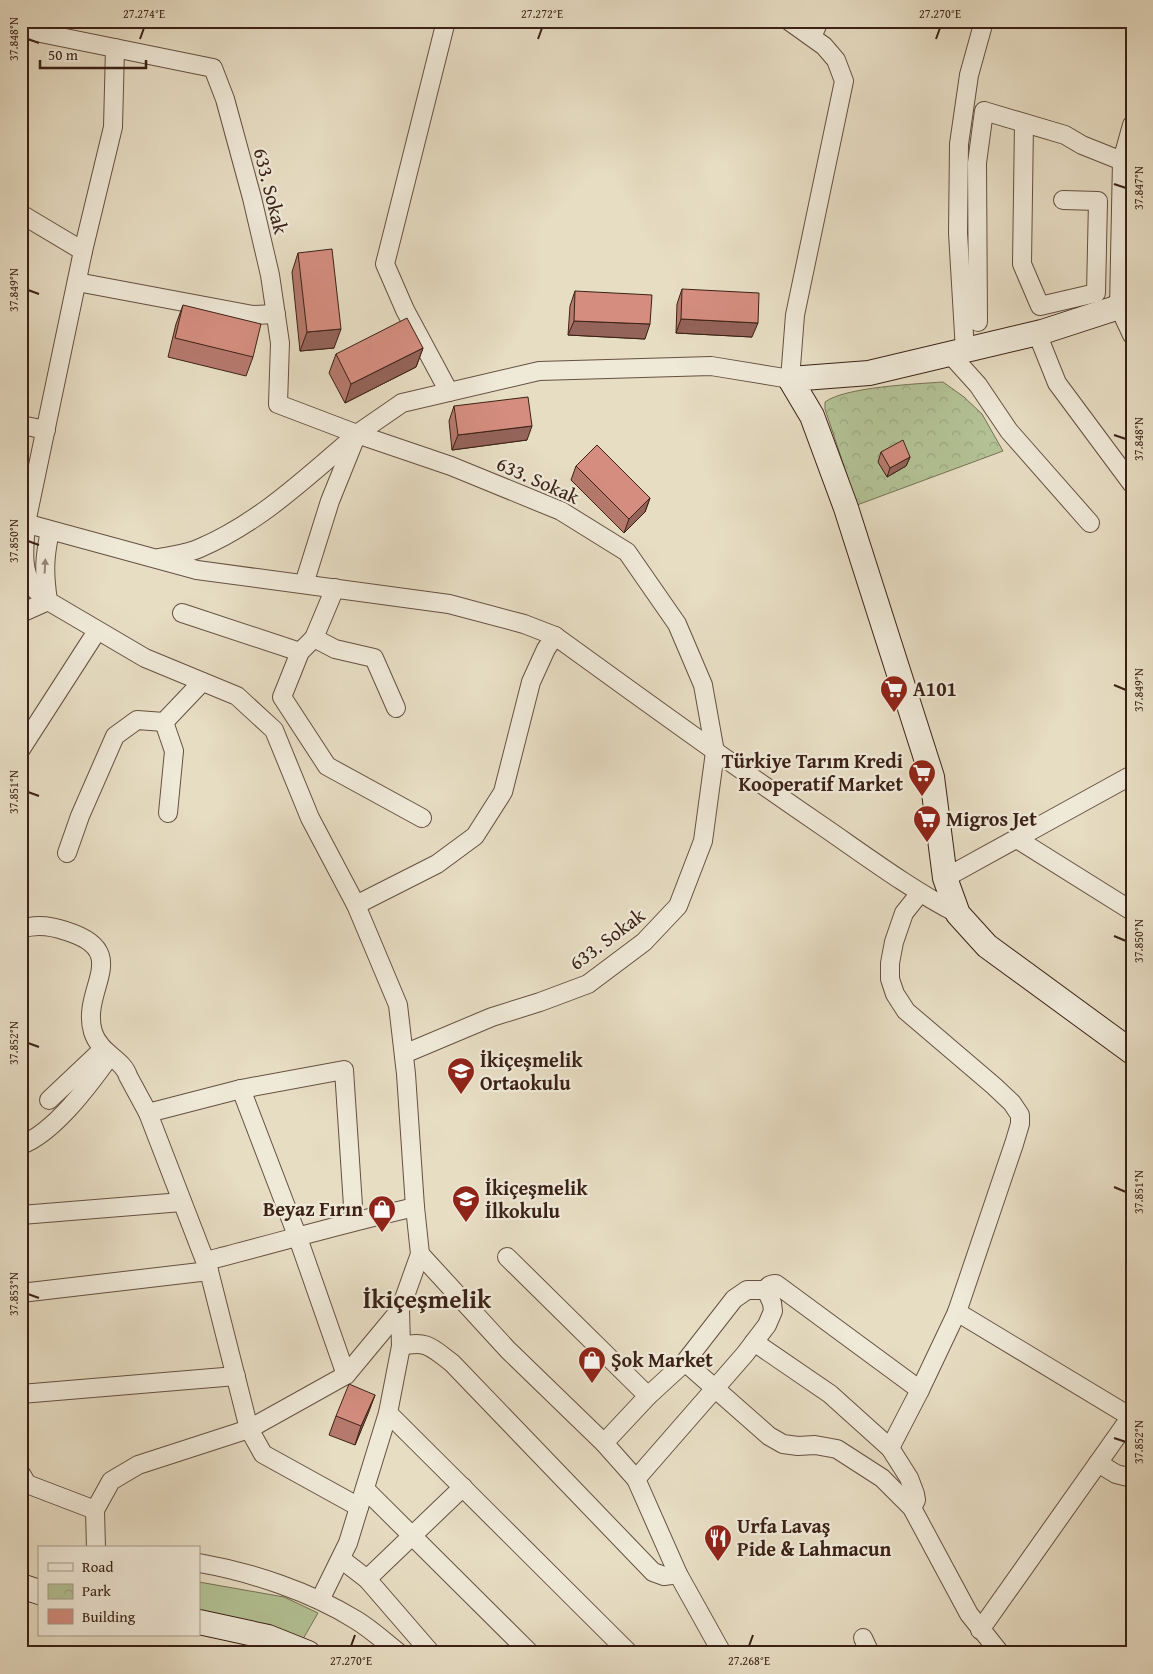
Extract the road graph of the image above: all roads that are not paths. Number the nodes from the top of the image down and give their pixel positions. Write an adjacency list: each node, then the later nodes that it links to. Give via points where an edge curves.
1 (446, 21): 21 (street, via 385,264)
2 (789, 21): 5 (street)
3 (984, 21): 19 (street, via 969,75 959,144)
4 (21, 29): 6 (street, 633. Sokak)
5 (815, 29): 20 (street, via 836,60 844,82 795,315)
6 (115, 48): 12 (street, via 113,127); 15 (street, 633. Sokak, via 213,68 225,99 252,198)
7 (1024, 123): 9 (street, via 1065,135); 10 (street, via 1022,264 1040,306 1096,292 1098,202); 16 (street, via 984,111 977,163)
8 (1132, 125): 9 (street)
9 (1122, 161): 14 (street)
10 (1063, 200)
11 (21, 214): 12 (street)
12 (83, 251): 13 (street)
13 (77, 282): 15 (street, via 253,315); 23 (street)
14 (1125, 304): 17 (street); 18 (street)
15 (276, 314): 24 (street, 633. Sokak, via 280,343 278,404)
16 (978, 322)
17 (1037, 333): 19 (street); 25 (street, via 1057,383)
18 (1132, 335)
19 (957, 352): 20 (street, via 869,373); 27 (street, via 1009,431)
20 (790, 379): 21 (street, via 711,366 539,371); 49 (street, via 812,416 846,508 932,777)
21 (449, 392): 24 (street, via 402,403)
22 (21, 425): 23 (street)
23 (46, 430): 26 (street)
24 (357, 434): 29 (street, via 245,525 199,549); 30 (street, via 330,501); 43 (street, 633. Sokak, via 451,466 561,511 627,552 677,624 703,684)
25 (1132, 484)
26 (24, 523): 28 (street); 32 (street, via 27,576)
27 (1090, 523)
28 (50, 531): 29 (street); 32 (street, one-way to 28, via 44,572)
29 (157, 559): 30 (street, via 197,570)
30 (304, 584): 31 (street)
31 (335, 588): 36 (street, via 449,604); 37 (street)
32 (48, 601): 33 (street); 35 (street)
33 (21, 613)
34 (182, 613): 38 (street)
35 (97, 631): 39 (street, via 145,658); 42 (street)
36 (556, 636): 43 (street); 51 (street, via 546,649 531,682 503,792 475,836 436,864)
37 (314, 638): 38 (street); 40 (street, via 335,649 374,658)
38 (300, 652): 46 (street, via 282,697 328,766)
39 (202, 682): 41 (street); 51 (street, via 237,696 274,730 310,818)
40 (396, 708)
41 (164, 722): 45 (street, via 174,751); 48 (street, via 137,720 115,736)
42 (21, 749)
43 (715, 752): 50 (street); 57 (street, 633. Sokak, via 703,841 678,906 644,942 588,984 492,1017)
44 (1132, 775): 47 (street)
45 (168, 812)
46 (422, 818)
47 (1017, 839): 49 (street); 52 (street)
48 (67, 853)
49 (946, 878): 53 (street)
50 (920, 893): 53 (street); 73 (street, via 904,914 894,942 890,979 895,994 906,1010 994,1086 1020,1115 1014,1144)
51 (356, 906): 57 (street, via 398,1005)
52 (1132, 911)
53 (958, 914): 56 (street, via 987,946)
54 (21, 929): 55 (street, via 35,926 59,929 79,936 97,949 102,966 91,1018 94,1034)
55 (106, 1052): 59 (street); 60 (street, via 122,1064); 61 (street, via 92,1080 50,1127 31,1142)
56 (1132, 1052)
57 (404, 1054): 63 (street)
58 (241, 1089): 60 (street); 65 (street, via 344,1070); 66 (street)
59 (49, 1100)
60 (148, 1113): 62 (street)
61 (21, 1145)
62 (182, 1202): 64 (street); 69 (street)
63 (415, 1207): 65 (street); 67 (street)
64 (21, 1215)
65 (354, 1221): 66 (street)
66 (298, 1238): 69 (street); 77 (street)
67 (420, 1254): 72 (street); 86 (street, via 508,1350)
68 (506, 1256): 82 (street)
69 (207, 1266): 71 (street); 78 (street)
70 (766, 1290): 74 (street, via 773,1311); 76 (street, via 747,1290 734,1299); 80 (street, via 776,1284)
71 (21, 1293)
72 (400, 1310): 75 (street); 77 (street)
73 (957, 1312): 80 (street); 84 (street)
74 (754, 1342): 79 (street); 87 (street, via 830,1394)
75 (401, 1346): 83 (street); 101 (street, via 429,1345 452,1363 653,1572 664,1576)
76 (685, 1362): 79 (street); 82 (street)
77 (346, 1375): 85 (street)
78 (236, 1376): 81 (street); 85 (street)
79 (715, 1388): 91 (street); 95 (street, via 769,1436 783,1444 837,1449 882,1478)
80 (920, 1390): 87 (street)
81 (21, 1394)
82 (648, 1396): 86 (street)
83 (388, 1413): 92 (street); 93 (street)
84 (1131, 1416): 88 (street)
85 (249, 1429): 94 (street, via 263,1454); 96 (street, via 138,1465 111,1482)
86 (604, 1443): 91 (street)
87 (890, 1448): 95 (street, via 915,1494)
88 (1098, 1463): 90 (street, via 1116,1474); 107 (street)
89 (21, 1474): 96 (street, via 27,1484)
90 (1132, 1478)
91 (636, 1479): 101 (street)
92 (463, 1486): 97 (street); 112 (street)
93 (365, 1489): 94 (street); 97 (street)
94 (359, 1507): 99 (street)
95 (912, 1508): 107 (street)
96 (95, 1510): 98 (street)
97 (412, 1536): 102 (street); 111 (street)
98 (96, 1546)
99 (340, 1559): 102 (street); 105 (street)
100 (200, 1563): 105 (street, via 233,1569)
101 (678, 1574): 113 (street)
102 (367, 1579): 110 (street)
103 (21, 1586): 104 (street)
104 (38, 1592)
105 (320, 1600): 109 (street, via 358,1621)
106 (200, 1622): 108 (street, via 268,1637)
107 (980, 1630): 114 (street)
108 (308, 1653)
109 (399, 1653)
110 (431, 1653)
111 (530, 1653)
112 (629, 1653)
113 (722, 1653)
114 (1000, 1653)

